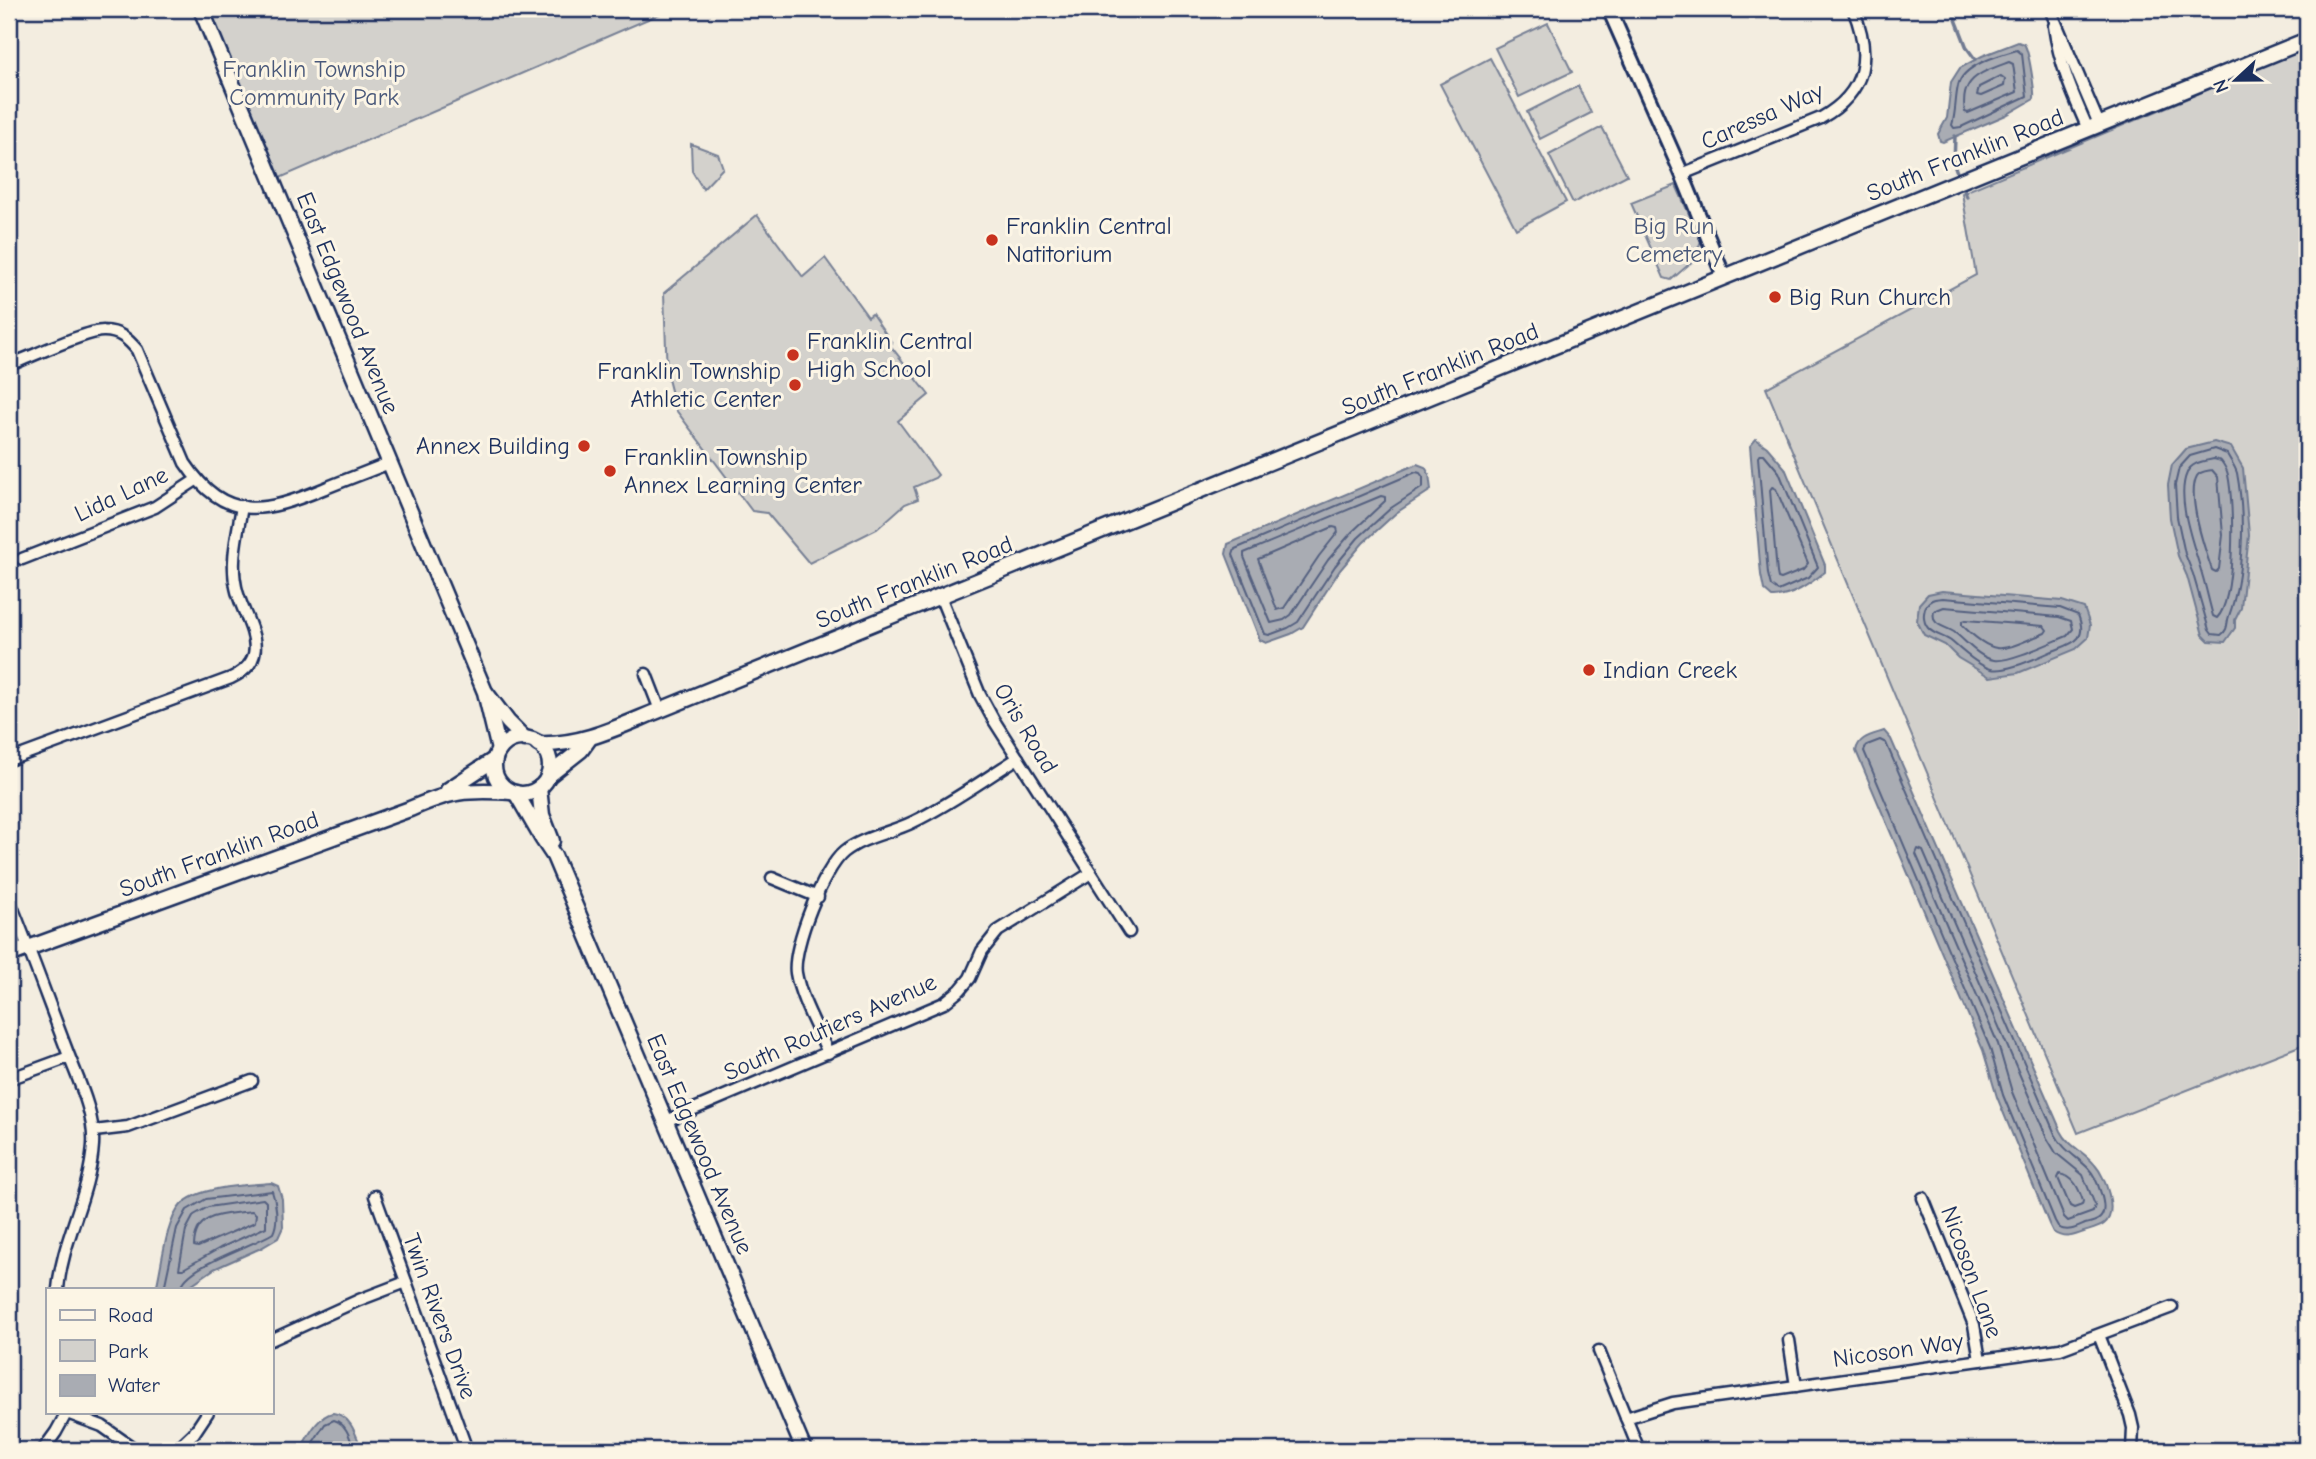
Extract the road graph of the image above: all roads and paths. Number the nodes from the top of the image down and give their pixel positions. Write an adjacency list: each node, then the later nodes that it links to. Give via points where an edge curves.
1 (201, 9): 10 (main road, East Edgewood Avenue)
2 (1609, 9): 7 (street)
3 (1853, 9): 7 (street, Caressa Way, via 1861,29 1864,63 1859,80 1838,108)
4 (2052, 12): 6 (street, via 2062,69)
5 (2307, 40): 6 (main road, South Franklin Road)
6 (2093, 127): 8 (main road, South Franklin Road)
7 (1682, 174): 8 (street)
8 (1724, 277): 14 (main road, South Franklin Road)
9 (9, 365): 11 (street, via 94,332 122,336 137,350)
10 (389, 463): 12 (street, Lida Lane, via 284,505); 16 (main road, East Edgewood Avenue)
11 (196, 480): 12 (street, Lida Lane, via 215,495); 13 (street, Lida Lane, via 155,508)
12 (242, 506): 22 (street, via 234,562 236,588 255,648 244,670)
13 (22, 559)
14 (940, 596): 17 (main road, South Franklin Road); 21 (street, Oris Road, via 980,695)
15 (646, 674): 17 (street)
16 (485, 692): 19 (main road, via 508,722); 20 (main road)
17 (660, 710): 18 (main road, South Franklin Road)
18 (589, 739): 19 (main road, South Franklin Road, via 565,744); 23 (main road, South Franklin Road)
19 (532, 741): 20 (main road, via 510,741); 23 (main road, via 549,761)
20 (497, 755): 24 (main road, via 497,779); 25 (main road, South Franklin Road)
21 (1018, 758): 27 (street, Oris Road); 29 (street, via 923,817 846,850)
22 (9, 760)
23 (543, 782): 24 (main road, via 531,792); 26 (main road, via 542,815)
24 (514, 792): 25 (main road, South Franklin Road, via 481,789); 26 (main road)
25 (445, 794): 32 (main road, South Franklin Road)
26 (554, 856): 38 (main road, East Edgewood Avenue)
27 (1091, 873): 31 (street, Oris Road); 34 (street, South Routiers Avenue, via 998,931 982,951 970,978 948,1000)
28 (772, 878): 29 (street)
29 (818, 897): 34 (street, via 797,947 796,973)
30 (9, 899): 32 (street)
31 (1129, 932)
32 (29, 948): 33 (main road, South Franklin Road); 35 (street)
33 (9, 955)
34 (828, 1053): 38 (street, South Routiers Avenue)
35 (69, 1057): 36 (street); 39 (street)
36 (9, 1079)
37 (252, 1081): 39 (street, via 128,1127)
38 (666, 1121): 59 (main road, East Edgewood Avenue)
39 (94, 1131): 43 (street, via 89,1172)
40 (374, 1196): 42 (street, Twin Rivers Drive)
41 (1923, 1198): 49 (street, Nicoson Lane, via 1974,1325)
42 (406, 1282): 46 (street); 58 (street, Twin Rivers Drive)
43 (58, 1288)
44 (2172, 1307): 45 (street, Nicoson Way)
45 (2099, 1335): 49 (street, Nicoson Way, via 2060,1349); 61 (street, via 2130,1415)
46 (273, 1339)
47 (1789, 1340): 50 (street)
48 (1599, 1351): 54 (street)
49 (1980, 1360): 50 (street, Nicoson Way)
50 (1796, 1386): 54 (street, Nicoson Way, via 1673,1403)
51 (66, 1414): 55 (street)
52 (72, 1414): 56 (street, via 102,1426)
53 (207, 1414): 57 (street)
54 (1626, 1418): 60 (street)
55 (43, 1450)
56 (136, 1450)
57 (176, 1450)
58 (467, 1450)
59 (804, 1450)
60 (1639, 1450)
61 (2132, 1450)

